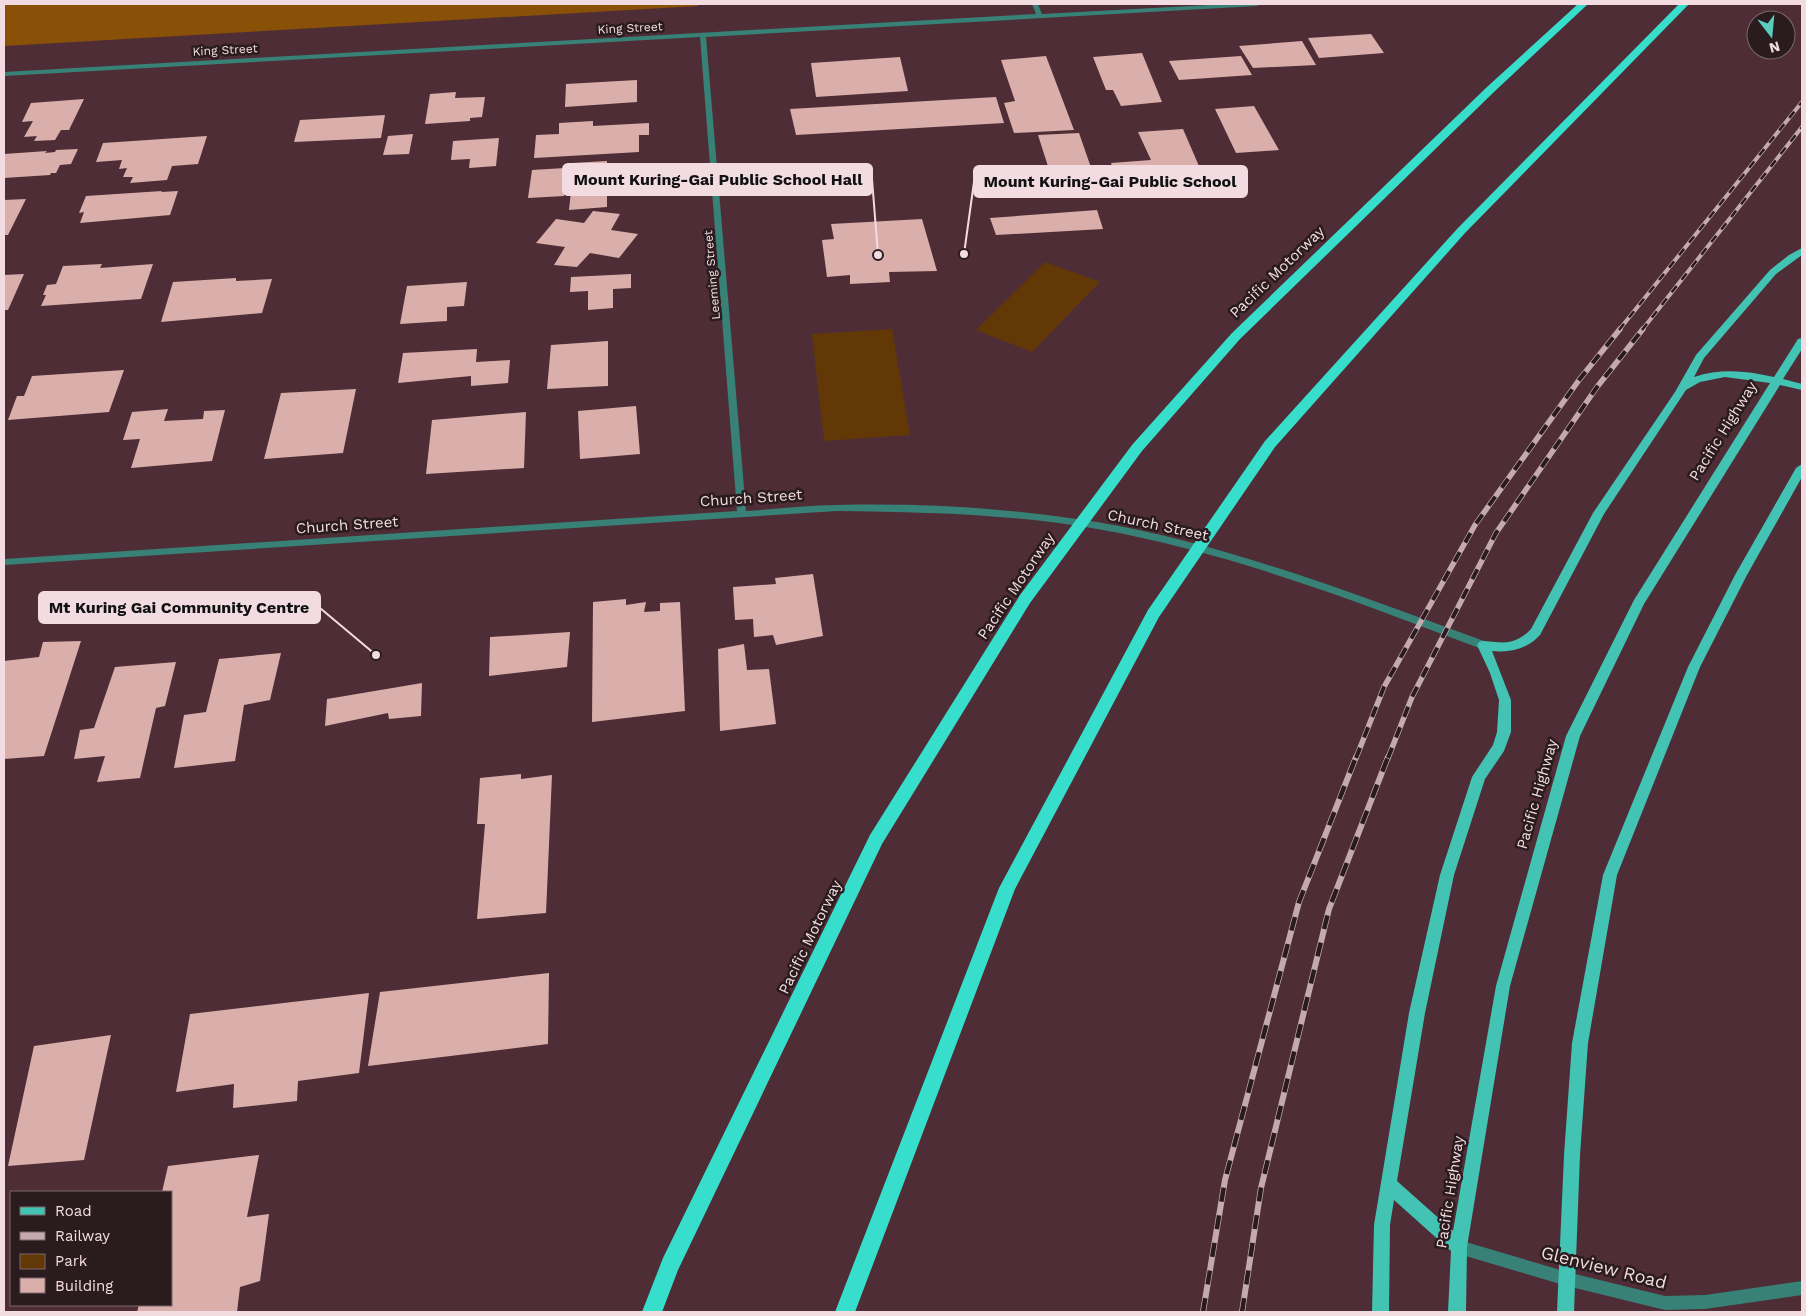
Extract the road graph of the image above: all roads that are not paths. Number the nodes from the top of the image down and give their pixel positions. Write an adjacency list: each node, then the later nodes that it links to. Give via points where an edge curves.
1 (1036, 4): 5 (street)
2 (1257, 4): 5 (street, King Street)
3 (1583, 4): 21 (highway, Pacific Motorway, via 1236,336 1137,448 1025,599 876,840 670,1265)
4 (1684, 4): 22 (highway, via 1461,231 1270,444 1153,614 1007,888)
5 (1040, 16): 6 (street, King Street)
6 (703, 35): 7 (street, King Street); 14 (street, Leeming Street)
7 (4, 74)
8 (1802, 251): 12 (main road, via 1773,272 1700,357)
9 (1802, 341): 10 (main road, Pacific Highway)
10 (1776, 381): 11 (main road); 12 (main road, via 1725,373 1710,374 1694,380); 18 (main road, Pacific Highway, via 1638,602 1573,736 1503,986)
11 (1802, 387)
12 (1680, 392): 16 (main road, via 1599,513 1536,632 1530,639 1511,647)
13 (1802, 468): 19 (main road, via 1741,574 1694,666 1610,875 1580,1043)
14 (742, 514): 15 (street, Church Street); 16 (street, Church Street, via 837,508 944,509 1042,517 1145,536 1235,558)
15 (4, 562)
16 (1483, 645): 17 (main road, via 1505,700 1504,732 1499,747 1479,776 1447,875 1417,1013)
17 (1388, 1183): 18 (main road); 23 (main road, via 1382,1224)
18 (1459, 1247): 19 (street, Glenview Road); 24 (main road, Pacific Highway)
19 (1567, 1279): 20 (street, Glenview Road, via 1665,1303 1705,1302); 25 (main road)
20 (1802, 1288)
21 (652, 1312)
22 (844, 1312)
23 (1380, 1312)
24 (1457, 1312)
25 (1566, 1312)

